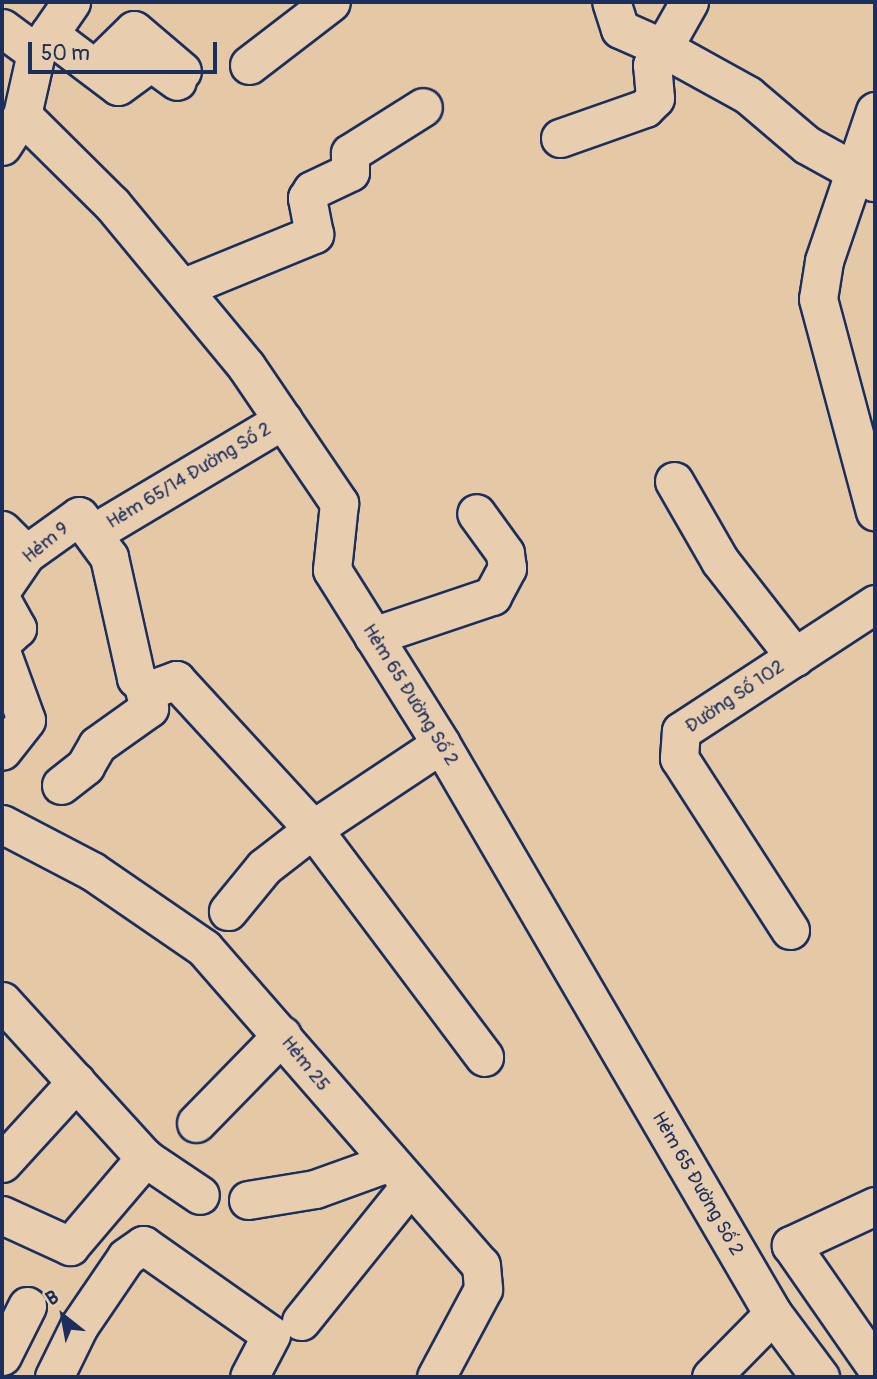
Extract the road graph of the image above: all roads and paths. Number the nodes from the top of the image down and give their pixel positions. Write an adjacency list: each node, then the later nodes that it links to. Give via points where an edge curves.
1 (71, 2): 6 (street)
2 (331, 2): 8 (street)
3 (611, 2): 7 (street, via 620,29)
4 (689, 2): 7 (street)
5 (2, 28): 6 (street)
6 (42, 43): 9 (street, via 94,68 134,30); 12 (street)
7 (663, 48): 13 (street, via 652,65 657,92 645,108); 15 (street, via 748,95 807,145)
8 (248, 65)
9 (188, 84)
10 (423, 107): 16 (street, via 350,153 350,172 312,190 307,198 314,234)
11 (875, 111): 15 (street)
12 (22, 115): 14 (street); 16 (street, Hẻm 65 Đường Số 2, via 112,204)
13 (560, 138)
14 (2, 146)
15 (864, 176): 19 (street, via 818,299)
16 (182, 288): 17 (street, Hẻm 65 Đường Số 2)
17 (283, 420): 21 (street, Hẻm 65/14 Đường Số 2); 26 (street, Hẻm 65 Đường Số 2, via 339,503 332,570)
18 (674, 481): 27 (street, via 720,561)
19 (875, 511)
20 (476, 513): 26 (street, via 505,553 507,568 492,596)
21 (96, 532): 22 (street, Hẻm 9, via 79,516); 28 (street, via 109,557)
22 (14, 542): 23 (street, Hẻm 9)
23 (2, 589)
24 (875, 604): 27 (street, Đường Số 102)
25 (6, 631): 30 (street, via 26,720)
26 (373, 636): 29 (street, Hẻm 65 Đường Số 2)
27 (795, 657): 35 (street, Đường Số 102, via 681,731 679,758)
28 (143, 686): 31 (street, via 149,708 97,745 85,766); 33 (street, via 176,680)
29 (441, 744): 33 (street); 51 (street, Hẻm 65 Đường Số 2)
30 (2, 751)
31 (61, 785)
32 (2, 824): 37 (street, Hẻm 25, via 92,871 204,948)
33 (313, 829): 34 (street, via 264,867); 38 (street)
34 (228, 911)
35 (790, 930)
36 (2, 1001): 39 (street)
37 (282, 1035): 40 (street); 43 (street, Hẻm 25)
38 (484, 1057)
39 (76, 1082): 41 (street); 42 (street)
40 (196, 1123)
41 (145, 1158): 44 (street); 48 (street)
42 (2, 1163)
43 (397, 1176): 45 (street); 52 (street); 57 (street, Hẻm 25, via 481,1265 484,1289)
44 (200, 1195)
45 (248, 1200)
46 (875, 1206): 54 (street, via 790,1245)
47 (2, 1215): 48 (street)
48 (70, 1246): 49 (street)
49 (113, 1276): 52 (street, via 143,1245 267,1331); 55 (street, via 79,1325)
50 (27, 1306): 53 (street)
51 (773, 1314): 58 (street); 59 (street, Hẻm 65 Đường Số 2)
52 (286, 1331): 56 (street)
53 (2, 1356)
54 (875, 1366)
55 (54, 1377)
56 (249, 1377)
57 (436, 1377)
58 (711, 1377)
59 (820, 1377)

